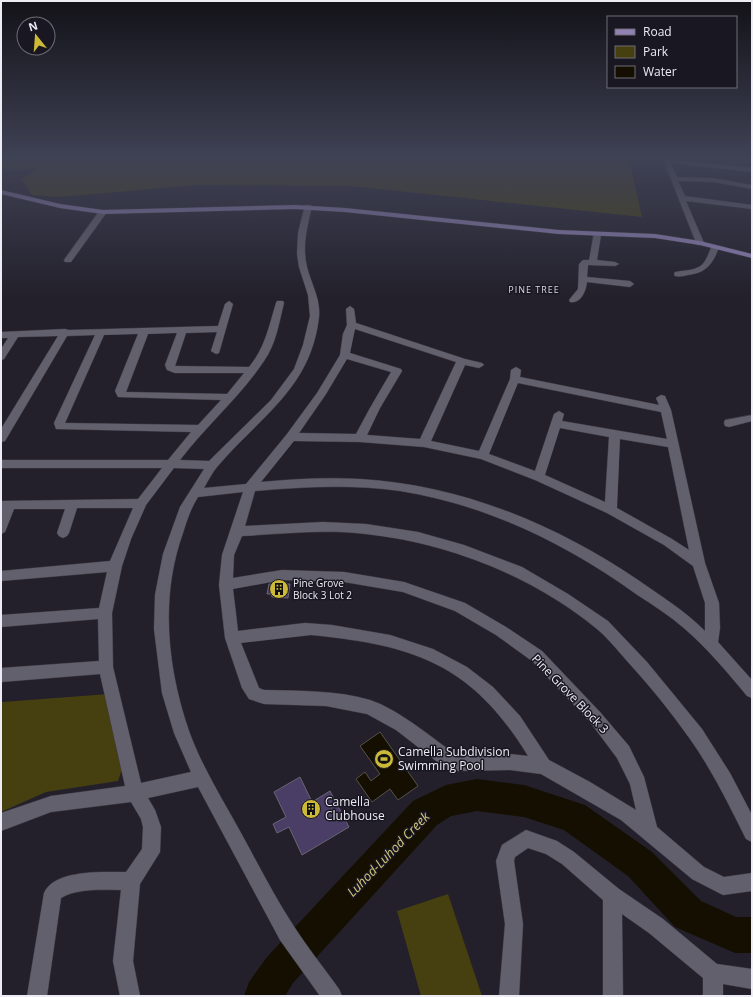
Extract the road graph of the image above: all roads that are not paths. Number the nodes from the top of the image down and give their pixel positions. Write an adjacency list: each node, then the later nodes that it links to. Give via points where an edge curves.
1 (59, 206): 4 (main road)
2 (684, 206): 6 (street)
3 (308, 207): 4 (main road); 5 (main road); 48 (street, via 302,233 301,254 315,316 308,345 299,369 275,402)
4 (103, 212): 9 (street)
5 (597, 234): 6 (main road, via 655,236); 10 (street)
6 (700, 243): 7 (main road)
7 (715, 247): 8 (main road); 12 (street, via 706,268)
8 (752, 256)
9 (68, 260)
10 (593, 262): 11 (street); 13 (street, via 583,264)
11 (615, 264)
12 (678, 274)
13 (583, 279): 14 (street); 15 (street, via 582,292)
14 (630, 284)
15 (574, 300)
16 (280, 303): 32 (street, via 271,338)
17 (229, 304): 20 (street)
18 (350, 309): 19 (street)
19 (352, 324): 28 (street); 30 (street)
20 (222, 329): 22 (street); 27 (street)
21 (144, 331): 22 (street); 24 (street); 33 (street, via 120,391 122,395)
22 (182, 331): 32 (street, via 170,368)
23 (65, 332): 24 (street); 25 (street); 41 (street)
24 (101, 332): 38 (street, via 59,423 60,426)
25 (15, 334): 26 (street); 29 (street)
26 (1, 335)
27 (216, 351)
28 (345, 355): 40 (street); 42 (street, via 397,372)
29 (1, 357)
30 (462, 361): 31 (street); 43 (street)
31 (480, 365)
32 (252, 370): 33 (street)
33 (230, 397): 38 (street)
34 (661, 398): 35 (street)
35 (666, 410): 44 (street); 45 (street, via 516,374)
36 (752, 418): 37 (street)
37 (729, 423)
38 (200, 429): 46 (street)
39 (615, 434): 44 (street); 49 (street, via 558,419); 55 (street)
40 (291, 437): 42 (street); 50 (street)
41 (1, 438)
42 (360, 438): 43 (street)
43 (424, 443): 45 (street)
44 (672, 444): 59 (street)
45 (483, 456): 49 (street)
46 (171, 463): 47 (street); 48 (street); 52 (street)
47 (1, 464)
48 (212, 465): 51 (street)
49 (539, 477): 55 (street)
50 (251, 486): 51 (street); 57 (street); 66 (street, via 331,482 391,486 452,497 492,509 556,537 615,570 689,625)
51 (195, 493): 71 (street, via 186,507 169,554 162,595 161,629 170,694 182,733)
52 (141, 503): 54 (street); 60 (street)
53 (5, 505): 54 (street); 56 (street)
54 (72, 505): 58 (street)
55 (612, 510): 59 (street, via 668,542)
56 (1, 529)
57 (237, 531): 62 (street, via 228,555); 75 (street, via 323,527 366,529 418,537 459,549 517,571 537,582 602,625 642,667 696,734 724,779)
58 (63, 533)
59 (698, 563): 66 (street, via 712,603 713,628)
60 (115, 566): 61 (street); 63 (street)
61 (1, 576)
62 (226, 585): 65 (street); 74 (street, Pine Grove Block 3, via 282,576 344,577 404,587 460,607 501,631 536,656 595,717 624,752 638,782)
63 (106, 613): 64 (street); 67 (street)
64 (1, 620)
65 (232, 638): 70 (street, via 306,629 357,633 413,647 440,658 478,683 507,712); 70 (street, via 250,688 258,696 326,699 369,706 402,725 446,758 458,763 510,762)
66 (710, 645): 69 (street)
67 (106, 667): 68 (street); 72 (street)
68 (1, 675)
69 (752, 691)
70 (543, 766): 74 (street, via 627,814)
71 (202, 778): 72 (street); 83 (street, via 287,933)
72 (135, 793): 73 (street, via 51,804); 76 (street, via 150,816 151,852)
73 (1, 822)
74 (649, 832): 77 (street, via 698,873 723,886)
75 (752, 833)
76 (131, 881): 81 (street, via 70,884 60,887 53,893); 82 (street, via 123,961)
77 (752, 882)
78 (612, 896): 79 (street, via 656,926); 84 (street, via 568,858 551,847 526,839 508,851 505,861 514,924); 85 (street)
79 (713, 973): 80 (street); 86 (street)
80 (752, 979)
81 (37, 996)
82 (130, 996)
83 (332, 996)
84 (509, 996)
85 (613, 996)
86 (713, 996)

